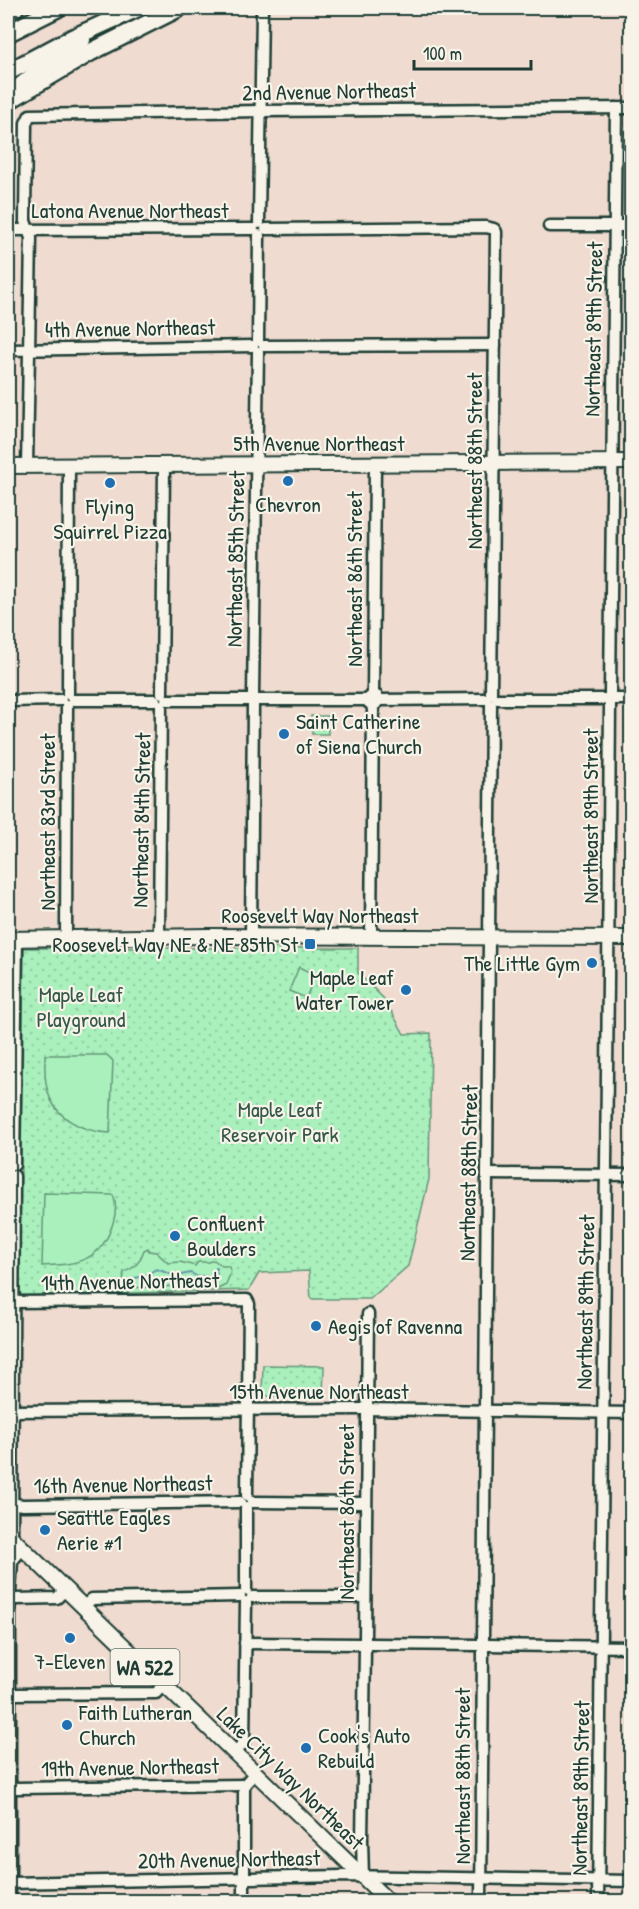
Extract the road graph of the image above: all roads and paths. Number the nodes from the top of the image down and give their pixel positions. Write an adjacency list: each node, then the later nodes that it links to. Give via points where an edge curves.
1 (15, 8): 6 (highway)
2 (58, 8): 7 (highway)
3 (139, 8): 8 (highway); 9 (main road, via 52,59)
4 (179, 8): 10 (highway, via 91,52)
5 (262, 8): 13 (street, Northeast 85th Street)
6 (8, 11)
7 (8, 33)
8 (8, 72)
9 (8, 96)
10 (8, 101)
11 (616, 108): 12 (street, 2nd Avenue Northeast); 13 (street, 2nd Avenue Northeast); 16 (street, Northeast 89th Street)
12 (632, 108)
13 (261, 111): 17 (street, Northeast 85th Street); 20 (street, 2nd Avenue Northeast, via 28,117)
14 (632, 225): 16 (street)
15 (549, 226): 16 (street)
16 (614, 226): 25 (street, Northeast 89th Street)
17 (260, 229): 18 (street, Latona Avenue Northeast); 20 (street, Latona Avenue Northeast); 22 (street, Northeast 85th Street)
18 (494, 229): 21 (street, Northeast 88th Street)
19 (8, 230): 20 (street, Latona Avenue Northeast)
20 (28, 230): 24 (street)
21 (495, 345): 22 (street, 4th Avenue Northeast); 27 (street, Northeast 88th Street)
22 (258, 346): 24 (street, 4th Avenue Northeast); 30 (street, Northeast 85th Street)
23 (8, 350): 24 (street, 4th Avenue Northeast)
24 (29, 350): 32 (street)
25 (611, 462): 26 (main road, 5th Avenue Northeast); 27 (main road, 5th Avenue Northeast); 36 (street, Northeast 89th Street)
26 (632, 462)
27 (494, 463): 28 (main road, 5th Avenue Northeast); 35 (street, Northeast 88th Street)
28 (375, 464): 30 (main road, 5th Avenue Northeast); 40 (street, Northeast 86th Street)
29 (164, 465): 30 (main road, 5th Avenue Northeast); 33 (main road, 5th Avenue Northeast); 34 (street, Northeast 84th Street)
30 (256, 465): 39 (street, Northeast 85th Street)
31 (8, 466): 32 (main road, 5th Avenue Northeast)
32 (27, 466): 33 (main road, 5th Avenue Northeast)
33 (69, 466): 38 (street, Northeast 83rd Street)
34 (161, 699): 38 (street); 39 (street); 42 (street, Northeast 84th Street)
35 (491, 699): 36 (street); 40 (street); 46 (street, Northeast 88th Street)
36 (609, 699): 37 (street); 47 (street, Northeast 89th Street)
37 (632, 699)
38 (67, 700): 41 (street); 45 (street, Northeast 83rd Street)
39 (253, 700): 40 (street); 43 (street, Northeast 85th Street)
40 (373, 700): 44 (street, Northeast 86th Street)
41 (8, 701)
42 (159, 936): 43 (main road, Roosevelt Way Northeast); 45 (main road, Roosevelt Way Northeast)
43 (251, 936): 44 (main road, Roosevelt Way Northeast)
44 (371, 936): 46 (main road, Roosevelt Way Northeast)
45 (66, 938): 49 (main road, Roosevelt Way Northeast)
46 (490, 938): 47 (main road, Roosevelt Way Northeast); 52 (street, Northeast 88th Street)
47 (609, 938): 48 (main road, Roosevelt Way Northeast); 53 (street, Northeast 89th Street)
48 (632, 938)
49 (12, 939): 50 (street)
50 (12, 1054): 51 (street)
51 (11, 1171): 55 (street)
52 (488, 1174): 53 (street); 62 (street, Northeast 88th Street)
53 (606, 1175): 54 (street); 63 (street, Northeast 89th Street)
54 (632, 1175)
55 (11, 1224): 56 (street)
56 (14, 1302): 58 (street); 60 (street, 14th Avenue Northeast, via 247,1300)
57 (368, 1314): 59 (street, Northeast 86th Street)
58 (10, 1316): 61 (street)
59 (367, 1409): 60 (street, 15th Avenue Northeast); 62 (street, 15th Avenue Northeast); 67 (street, Northeast 86th Street)
60 (247, 1410): 61 (street, 15th Avenue Northeast); 65 (street)
61 (10, 1411): 66 (street)
62 (486, 1411): 63 (street, 15th Avenue Northeast); 77 (street, Northeast 88th Street)
63 (604, 1413): 64 (street, 15th Avenue Northeast); 78 (street, Northeast 89th Street)
64 (632, 1413)
65 (246, 1502): 66 (street, 16th Avenue Northeast); 67 (street, 16th Avenue Northeast); 71 (street)
66 (10, 1503): 68 (street)
67 (366, 1503): 72 (street, Northeast 86th Street)
68 (10, 1536): 69 (main road, Lake City Way Northeast / WA 522)
69 (23, 1548): 70 (main road, Lake City Way Northeast / WA 522); 73 (street, via 12,1561)
70 (65, 1590): 73 (street, via 57,1598); 74 (main road, Lake City Way Northeast / WA 522)
71 (246, 1596): 72 (street); 74 (street, via 92,1599); 75 (street)
72 (365, 1597): 76 (street, Northeast 86th Street)
73 (10, 1599): 81 (street)
74 (84, 1607): 80 (main road, Lake City Way Northeast / WA 522)
75 (245, 1643): 76 (street); 82 (street, via 244,1742)
76 (365, 1644): 77 (street); 86 (street, Northeast 86th Street)
77 (483, 1645): 78 (street); 88 (street, Northeast 88th Street)
78 (601, 1646): 79 (street); 89 (street, Northeast 89th Street)
79 (632, 1647)
80 (164, 1684): 81 (street, via 156,1692); 82 (main road, Lake City Way Northeast / WA 522)
81 (10, 1694): 85 (street)
82 (235, 1753): 83 (main road, Lake City Way Northeast / WA 522)
83 (255, 1773): 84 (street); 86 (main road, Lake City Way Northeast / WA 522)
84 (244, 1785): 85 (street, 19th Avenue Northeast); 87 (street)
85 (10, 1788): 91 (street)
86 (363, 1877): 87 (street, 20th Avenue Northeast); 88 (street, 20th Avenue Northeast); 94 (main road, Lake City Way Northeast / WA 522)
87 (244, 1879): 91 (street, 20th Avenue Northeast); 93 (street)
88 (481, 1879): 89 (street, 20th Avenue Northeast); 95 (street, Northeast 88th Street)
89 (598, 1879): 90 (street, 20th Avenue Northeast); 96 (street, Northeast 89th Street)
90 (632, 1881)
91 (9, 1883): 92 (street)
92 (10, 1902)
93 (244, 1902)
94 (389, 1902)
95 (481, 1902)
96 (598, 1902)

